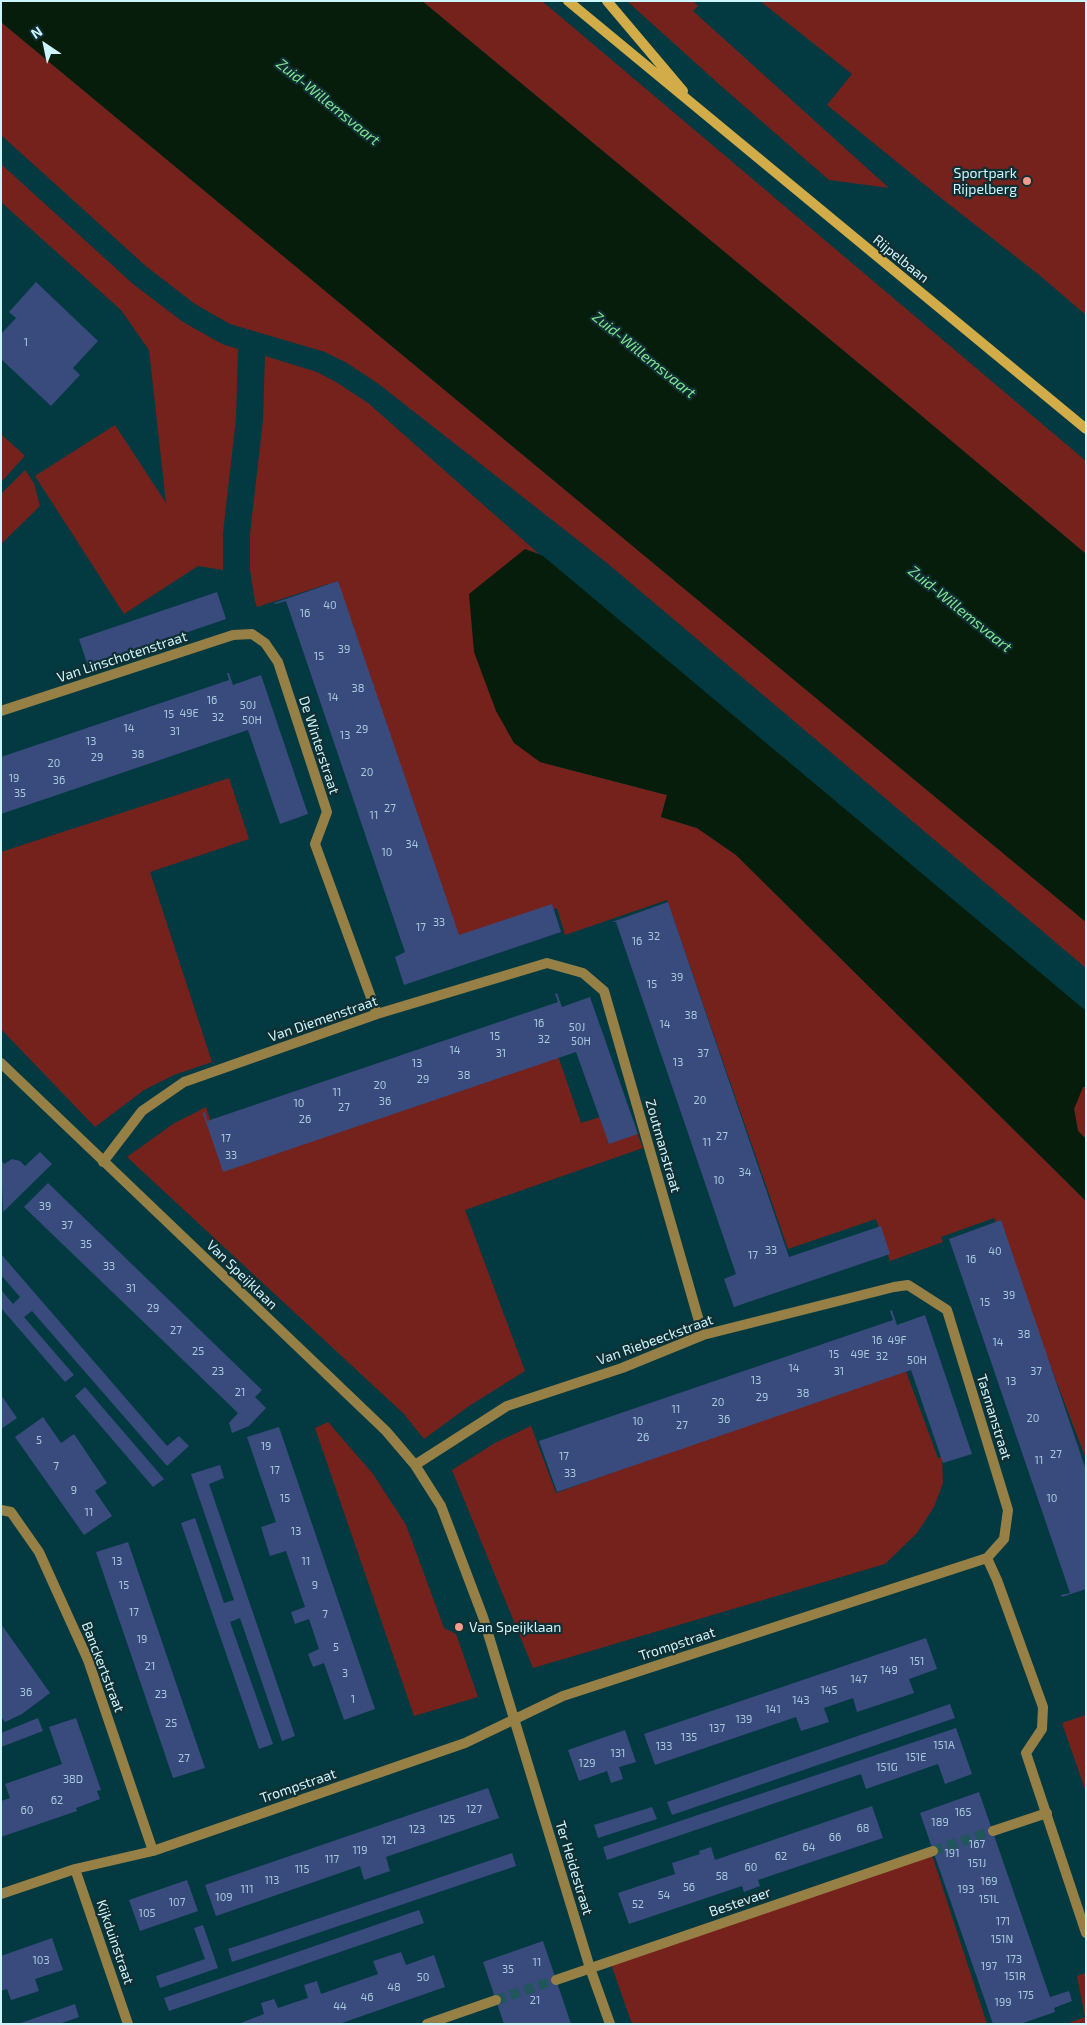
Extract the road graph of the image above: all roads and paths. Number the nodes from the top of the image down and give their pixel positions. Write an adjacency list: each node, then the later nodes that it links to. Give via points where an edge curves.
1 (568, 1): 3 (main road, Rijpelbaan)
2 (607, 1): 3 (main road, Rijpelbaan)
3 (700, 111): 4 (main road, Rijpelbaan)
4 (1086, 429)
5 (252, 634): 6 (street, Van Linschotenstraat, via 233,635); 8 (street, De Winterstraat, via 265,643 278,662 326,812 315,844)
6 (1, 711)
7 (582, 972): 8 (street, Van Diemenstraat, via 547,963); 12 (street, Zoutmanstraat, via 604,992)
8 (377, 1014): 10 (street, Van Diemenstraat, via 184,1082 142,1111)
9 (1, 1063): 10 (street, Van Speijklaan)
10 (103, 1162): 13 (street, Van Speijklaan, via 386,1431)
11 (920, 1293): 12 (street, Van Riebeeckstraat, via 908,1285 894,1286); 15 (street, Tasmanstraat, via 947,1310 1008,1510 1004,1539)
12 (703, 1335): 13 (street, Van Riebeeckstraat, via 622,1368 507,1406)
13 (415, 1466): 16 (street, Van Speijklaan, via 441,1506 483,1617)
14 (1, 1510): 19 (street, Banckertstraat, via 11,1512 39,1552 84,1651)
15 (987, 1558): 16 (street, Trompstraat, via 563,1696); 17 (street, via 1043,1707 1042,1729 1026,1753)
16 (514, 1718): 19 (street, Trompstraat, via 465,1743); 24 (street, Ter Heidestraat)
17 (1047, 1813): 18 (street); 23 (street)
18 (993, 1831)
19 (153, 1851): 21 (street, Trompstraat)
20 (933, 1851): 24 (street, Bestevaer)
21 (75, 1869): 22 (street, Trompstraat); 27 (street, Kijkduinstraat)
22 (1, 1894)
23 (1086, 1933)
24 (590, 1968): 25 (street, Bestevaer); 29 (street, Ter Heidestraat)
25 (556, 1980)
26 (496, 2000): 28 (street)
27 (128, 2024)
28 (428, 2024)
29 (610, 2024)

